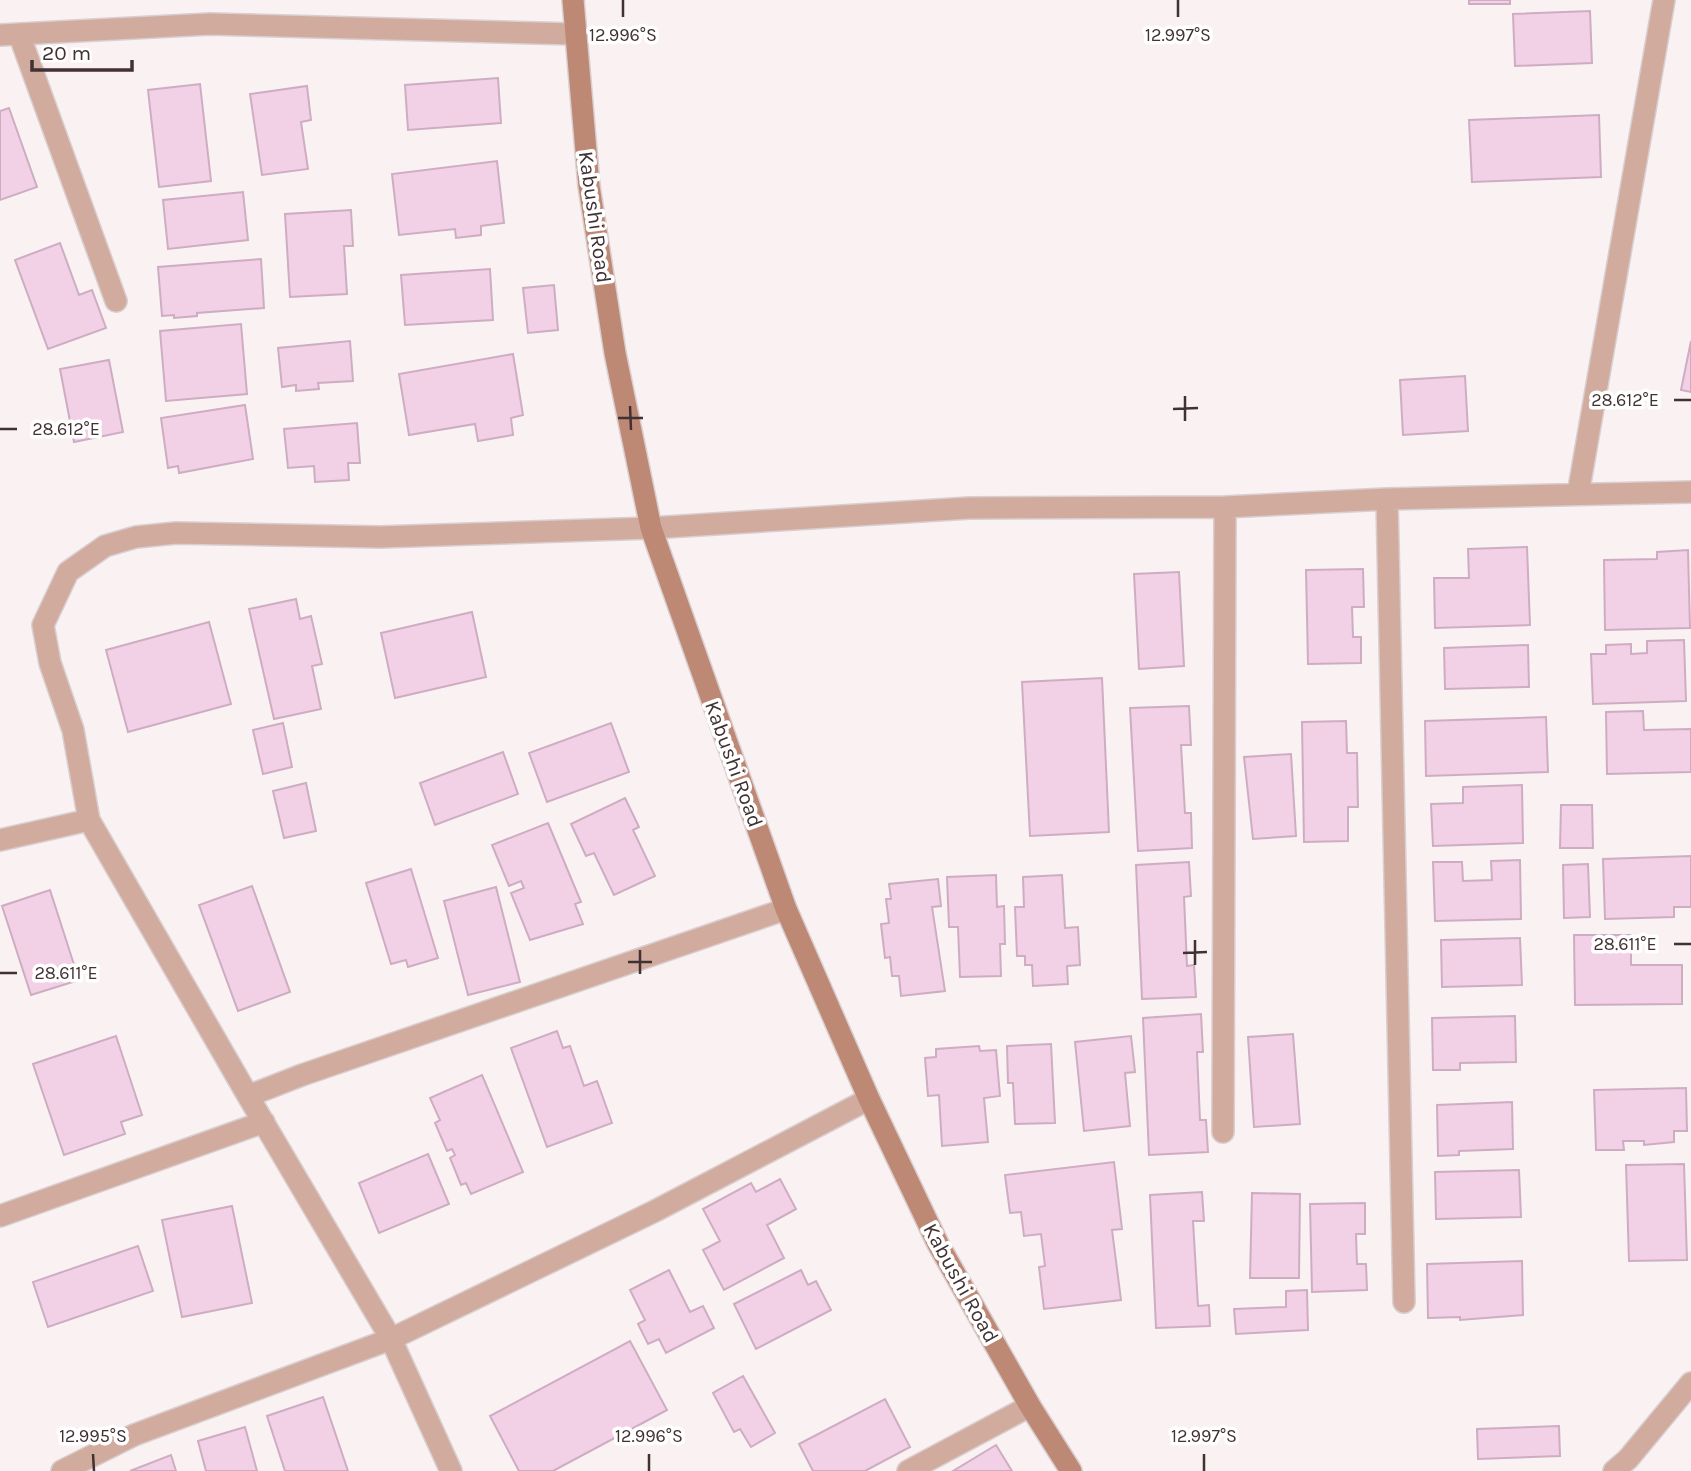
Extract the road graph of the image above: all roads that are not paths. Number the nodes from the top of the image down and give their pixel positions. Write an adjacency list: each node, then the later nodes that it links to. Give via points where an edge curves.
1 (573, 0): 4 (main road, Kabushi Road)
2 (1664, 0): 7 (street)
3 (9, 34): 4 (street, via 209,24); 5 (street)
4 (575, 34): 10 (main road, Kabushi Road, via 589,186)
5 (116, 301)
6 (1691, 492): 7 (street)
7 (1578, 494): 8 (street)
8 (1387, 499): 9 (street); 19 (street)
9 (1225, 507): 10 (street, via 970,508); 17 (street)
10 (651, 528): 11 (street, via 380,537 176,533 105,546 68,572 43,625 50,663 73,730); 13 (main road, Kabushi Road)
11 (89, 820): 12 (street); 14 (street)
12 (0, 840)
13 (786, 909): 14 (street); 15 (main road, Kabushi Road)
14 (248, 1096): 16 (street)
15 (869, 1099): 20 (street, via 655,1211); 22 (main road, Kabushi Road, via 939,1244)
16 (264, 1122): 18 (street); 20 (street)
17 (1223, 1132)
18 (0, 1216)
19 (1404, 1302)
20 (391, 1339): 23 (street, via 134,1435); 24 (street)
21 (1691, 1383): 27 (street)
22 (1030, 1406): 25 (street); 26 (main road, Kabushi Road)
23 (62, 1471)
24 (451, 1471)
25 (908, 1471)
26 (1071, 1471)
27 (1614, 1471)

